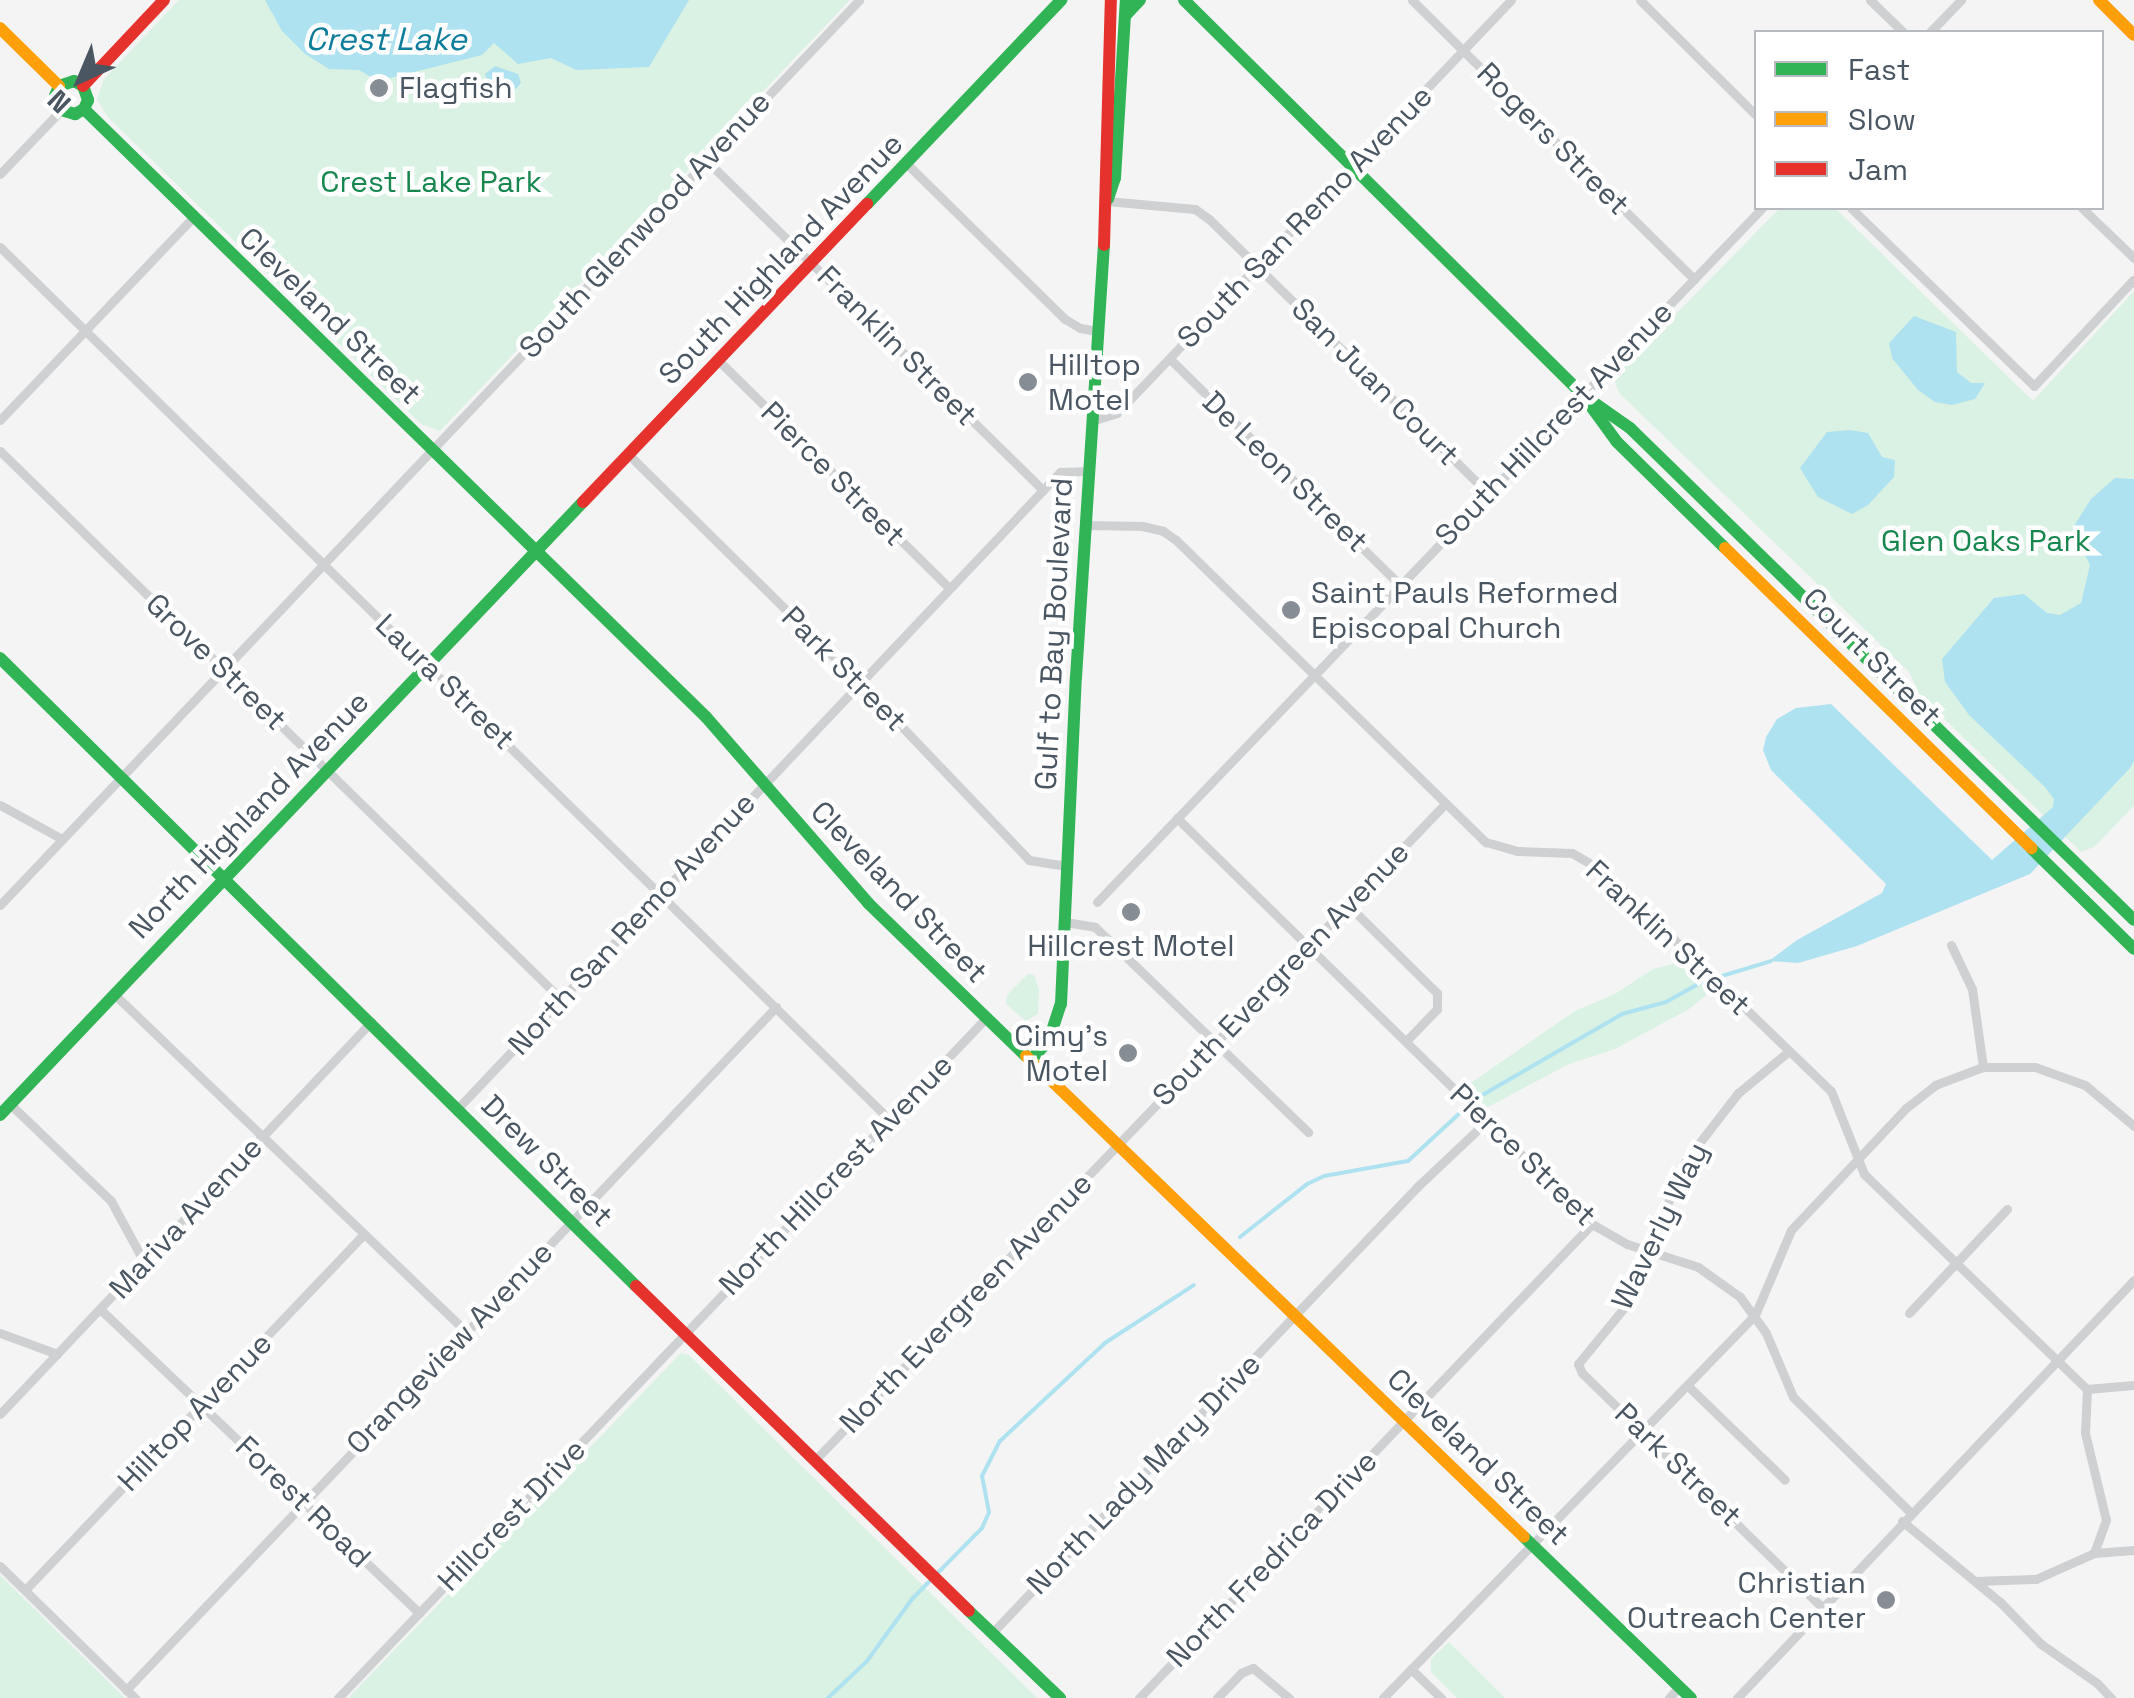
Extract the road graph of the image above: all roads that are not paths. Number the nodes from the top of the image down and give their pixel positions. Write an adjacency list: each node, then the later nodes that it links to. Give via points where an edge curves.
1 (164, 0): 23 (street)
2 (858, 0): 27 (street, South Glenwood Avenue)
3 (1061, 0): 28 (street, South Highland Avenue)
4 (1099, 0): 16 (street)
5 (1110, 0): 16 (street, Gulf to Bay Boulevard)
6 (1126, 0): 15 (street, Gulf to Bay Boulevard)
7 (1140, 0): 15 (street)
8 (1183, 0): 29 (street, Court Street)
9 (1412, 0): 21 (street, Rogers Street)
10 (1511, 0): 21 (street, South San Remo Avenue)
11 (1640, 0): 26 (street)
12 (1870, 0): 18 (street)
13 (1961, 0): 19 (street)
14 (2099, 0): 20 (street)
15 (1125, 16): 31 (street, Gulf to Bay Boulevard, via 1115,178)
16 (1110, 18): 31 (street, Gulf to Bay Boulevard)
17 (0, 28): 22 (street)
18 (1901, 30)
19 (1932, 30)
20 (2134, 35)
21 (1464, 50): 29 (street, South San Remo Avenue); 40 (street, Rogers Street)
22 (59, 86): 23 (street); 25 (street)
23 (83, 86): 24 (street)
24 (84, 109): 25 (street); 35 (street, Cleveland Street)
25 (61, 110): 30 (street)
26 (1754, 112)
27 (707, 161): 38 (street, Franklin Street); 50 (street, South Glenwood Avenue)
28 (906, 164): 38 (street, South Highland Avenue); 43 (street, via 1065,319)
29 (1350, 166): 39 (street, South San Remo Avenue); 46 (street, Court Street)
30 (0, 174)
31 (1107, 201): 39 (street, San Juan Court, via 1195,209); 43 (street, Gulf to Bay Boulevard)
32 (1760, 210): 40 (street, South Hillcrest Avenue)
33 (1853, 210): 41 (street, via 2034,386)
34 (2084, 210): 37 (street)
35 (193, 217): 42 (street); 50 (street, Cleveland Street)
36 (0, 247): 42 (street, Laura Street)
37 (2134, 258)
38 (812, 262): 45 (street, South Highland Avenue); 53 (street, Franklin Street)
39 (1257, 265): 44 (street, South San Remo Avenue); 54 (street, San Juan Court)
40 (1694, 279): 46 (street, South Hillcrest Avenue)
41 (2134, 279)
42 (85, 330): 47 (street); 59 (street, Laura Street)
43 (1097, 331): 48 (street, Gulf to Bay Boulevard)
44 (1170, 359): 48 (street, South San Remo Avenue, via 1117,413); 60 (street, De Leon Street)
45 (718, 360): 51 (street, South Highland Avenue); 61 (street, Pierce Street)
46 (1582, 394): 54 (street, South Hillcrest Avenue); 55 (street, Court Street, via 1630,428); 57 (street, Court Street, via 1617,442)
47 (0, 420)
48 (1091, 422): 52 (street, Gulf to Bay Boulevard)
49 (0, 450): 66 (street, Grove Street)
50 (432, 450): 58 (street, Cleveland Street); 59 (street, South Glenwood Avenue)
51 (628, 455): 58 (street, South Highland Avenue); 68 (street, Park Street)
52 (1088, 471): 53 (street, via 1060,472); 56 (street, Gulf to Bay Boulevard)
53 (1043, 490): 61 (street)
54 (1488, 493): 60 (street, South Hillcrest Avenue)
55 (1714, 511): 57 (street); 62 (street, Court Street)
56 (1085, 525): 67 (street, Franklin Street, via 1163,531); 76 (street, Gulf to Bay Boulevard)
57 (1702, 525): 63 (street, Court Street)
58 (536, 552): 65 (street, North Highland Avenue); 71 (street, Cleveland Street, via 713,724)
59 (325, 565): 65 (street, Laura Street); 66 (street, South Glenwood Avenue)
60 (1399, 584): 67 (street, South Hillcrest Avenue)
61 (949, 588): 68 (street)
62 (1823, 616): 63 (street); 82 (street, Court Street)
63 (1810, 630): 86 (street, Court Street)
64 (0, 658): 70 (street, Drew Street)
65 (428, 665): 69 (street, North Highland Avenue); 78 (street, Laura Street)
66 (223, 670): 69 (street, Grove Street); 70 (street, South Glenwood Avenue)
67 (1312, 674): 72 (street, Franklin Street); 74 (street, South Hillcrest Avenue)
68 (860, 683): 71 (street); 76 (street, Park Street, via 1029,860)
69 (327, 770): 77 (street, North Highland Avenue); 88 (street, Grove Street)
70 (121, 777): 75 (street, South Glenwood Avenue); 77 (street, Drew Street)
71 (765, 784): 78 (street, North San Remo Avenue); 90 (street, Cleveland Street, via 822,855)
72 (1445, 804): 80 (street, South Evergreen Avenue); 94 (street, Franklin Street, via 1502,849 1588,860)
73 (0, 805): 75 (street)
74 (1177, 818): 79 (street, South Hillcrest Avenue); 84 (street, Pierce Street)
75 (62, 839): 81 (street, South Glenwood Avenue)
76 (1066, 866): 83 (street, Gulf to Bay Boulevard)
77 (224, 879): 87 (street, North Highland Avenue); 91 (street, Drew Street)
78 (660, 892): 88 (street, North San Remo Avenue); 89 (street, Laura Street)
79 (1097, 902)
80 (1347, 904): 84 (street, South Evergreen Avenue); 92 (street, via 1437,993 1437,1010)
81 (0, 905)
82 (2134, 920)
83 (1065, 922): 93 (street, via 1095,928); 95 (street, Gulf to Bay Boulevard, via 1058,1024)
84 (1307, 945): 92 (street, Pierce Street); 93 (street, South Evergreen Avenue)
85 (1951, 945): 96 (street, via 1979,1015)
86 (2134, 949)
87 (114, 994): 98 (street, North Highland Avenue); 103 (street)
88 (561, 999): 97 (street, North San Remo Avenue)
89 (776, 1008): 99 (street, Laura Street); 107 (street, Orangeview Avenue)
90 (986, 1018): 95 (street, Cleveland Street); 99 (street, North Hillcrest Avenue)
91 (371, 1022): 97 (street, Drew Street); 103 (street, Mariva Avenue)
92 (1406, 1041): 100 (street, Pierce Street)
93 (1215, 1043): 102 (street); 104 (street, South Evergreen Avenue)
94 (1790, 1051): 105 (street, Franklin Street, via 1838,1102); 110 (street, Waverly Way, via 1711,1124 1672,1186)
95 (1030, 1060): 104 (street, Cleveland Street)
96 (1982, 1067): 101 (street, via 2011,1064 2063,1074); 105 (street, via 1935,1085)
97 (458, 1108): 107 (street, Drew Street)
98 (5, 1109): 111 (street, via 111,1201)
99 (890, 1119): 119 (street, North Hillcrest Avenue)
100 (1487, 1121): 108 (street, Pierce Street); 117 (street, North Lady Mary Drive)
101 (2134, 1126)
102 (1308, 1132)
103 (263, 1136): 109 (street); 111 (street, Mariva Avenue)
104 (1118, 1144): 117 (street, Cleveland Street); 131 (street, North Evergreen Avenue)
105 (1857, 1158): 112 (street, Franklin Street, via 1864,1174); 116 (street, via 1791,1230)
106 (2007, 1210): 112 (street)
107 (572, 1220): 118 (street, Orangeview Avenue); 119 (street, Drew Street)
108 (1592, 1224): 110 (street, Pierce Street); 129 (street, North Fredrica Drive)
109 (364, 1234): 118 (street); 127 (street, Hilltop Avenue)
110 (1646, 1250): 116 (street, Pierce Street, via 1720,1279); 123 (street, Waverly Way, via 1623,1310)
111 (144, 1262): 114 (street, Mariva Avenue)
112 (1957, 1262): 115 (street); 122 (street, Franklin Street)
113 (2134, 1280): 122 (street)
114 (100, 1309): 121 (street, Mariva Avenue); 127 (street, Forest Road)
115 (1910, 1313)
116 (1755, 1314): 124 (street); 134 (street, Pierce Street, via 1793,1397)
117 (1295, 1316): 129 (street, Cleveland Street); 144 (street, North Lady Mary Drive)
118 (466, 1331): 133 (street, Orangeview Avenue)
119 (686, 1332): 131 (street, Drew Street); 143 (street, Hillcrest Drive)
120 (0, 1334): 121 (street)
121 (56, 1354): 128 (street, Mariva Avenue)
122 (2056, 1360): 126 (street, Franklin Street); 134 (street)
123 (1578, 1364): 130 (street, Park Street)
124 (1687, 1385): 130 (street); 132 (street)
125 (2134, 1385): 126 (street)
126 (2087, 1390): 138 (street, via 2084,1433 2106,1520)
127 (202, 1406): 133 (street, Forest Road); 141 (street, Hilltop Avenue)
128 (0, 1414)
129 (1404, 1421): 136 (street, Cleveland Street); 151 (street, North Fredrica Drive)
130 (1642, 1431): 136 (street); 142 (street, Park Street)
131 (814, 1461): 144 (street, Drew Street)
132 (1784, 1480)
133 (303, 1502): 143 (street, Forest Road); 147 (street, Orangeview Avenue)
134 (1910, 1512): 135 (street)
135 (1902, 1521): 140 (street); 142 (street)
136 (1532, 1544): 145 (street); 146 (street, Cleveland Street)
137 (2134, 1550): 138 (street)
138 (2094, 1553): 140 (street, via 2036,1578)
139 (0, 1566): 141 (street)
140 (1975, 1581): 159 (street, via 2041,1644)
141 (25, 1590): 147 (street)
142 (1822, 1607): 158 (street)
143 (419, 1613): 149 (street, Hillcrest Drive)
144 (992, 1633): 150 (street, Drew Street)
145 (1411, 1669): 154 (street); 155 (street)
146 (1680, 1687): 156 (street); 157 (street, Cleveland Street)
147 (126, 1690): 148 (street)
148 (135, 1698)
149 (338, 1698)
150 (1060, 1698)
151 (1139, 1698)
152 (1217, 1698): 153 (street, via 1252,1668)
153 (1289, 1698)
154 (1384, 1698)
155 (1441, 1698)
156 (1669, 1698)
157 (1691, 1698)
158 (1737, 1698)
159 (2112, 1698)

